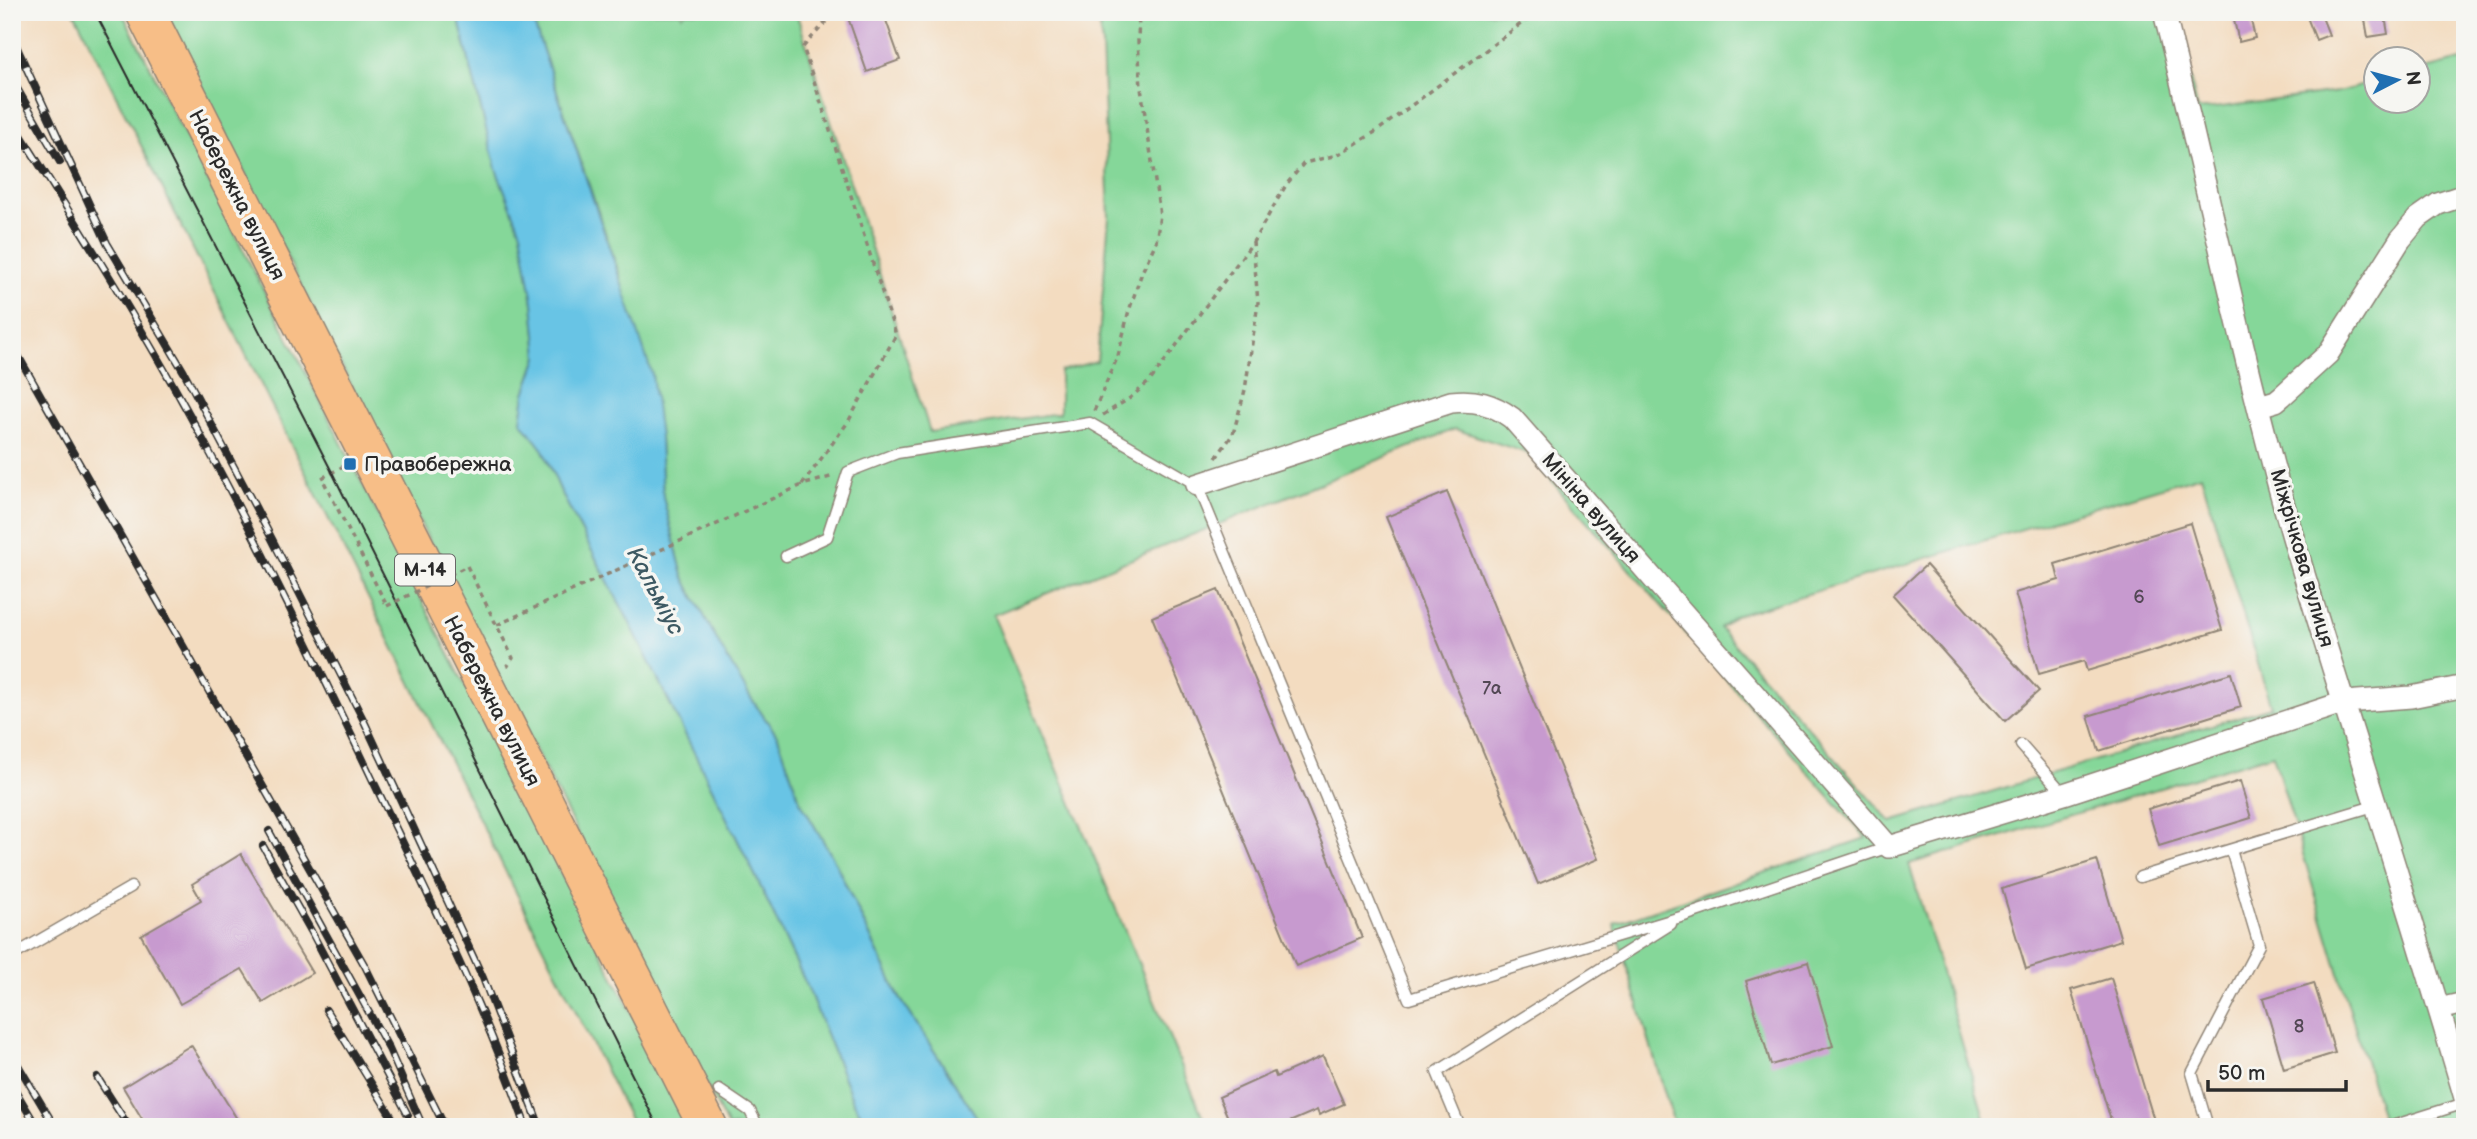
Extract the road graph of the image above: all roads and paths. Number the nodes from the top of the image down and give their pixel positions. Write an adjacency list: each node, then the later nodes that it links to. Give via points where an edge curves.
1 (145, 12): 32 (highway, Набережна вулиця / М-14)
2 (835, 12): 12 (path, via 803,47 896,335 848,422)
3 (1139, 12): 9 (path, via 1141,88 1160,215 1156,242 1142,272 1118,356)
4 (1537, 12): 7 (path, via 1377,131 1337,155 1304,163 1286,184)
5 (2164, 14): 8 (street, Міжрічкова вулиця)
6 (2465, 195): 8 (street, via 2438,204 2418,218 2328,354 2276,401)
7 (1253, 242): 9 (path, via 1150,381); 13 (path, via 1258,303 1245,390 1233,434)
8 (2259, 405): 18 (street, Міжрічкова вулиця, via 2297,549)
9 (1090, 423): 11 (lane, via 897,453); 13 (lane)
10 (350, 464): 15 (path, bridge, via 321,478 387,606 467,566)
11 (848, 472): 12 (path); 14 (lane, via 827,537)
12 (802, 485): 15 (path)
13 (1197, 485): 22 (street, Мініна вулиця, via 1451,402 1494,406 1512,418); 26 (lane, via 1409,999)
14 (786, 556)
15 (497, 625): 16 (path, via 513,658)
16 (507, 667)
17 (2465, 686): 18 (street)
18 (2345, 702): 20 (street); 21 (street, Міжрічкова вулиця)
19 (2021, 745): 20 (lane)
20 (2064, 794): 22 (street)
21 (2377, 805): 23 (lane); 29 (street, Міжрічкова вулиця)
22 (1889, 847): 26 (lane)
23 (2231, 849): 24 (lane); 35 (lane, via 2259,945 2192,1073)
24 (2140, 877)
25 (131, 887): 27 (lane)
26 (1684, 916): 34 (lane, via 1437,1072)
27 (12, 956)
28 (2465, 1003): 29 (street)
29 (2439, 1009): 31 (street, Міжрічкова вулиця)
30 (719, 1090): 33 (lane, via 750,1111)
31 (2465, 1100): 36 (lane)
32 (708, 1127)
33 (758, 1127)
34 (1460, 1127)
35 (2208, 1127)
36 (2389, 1127)

